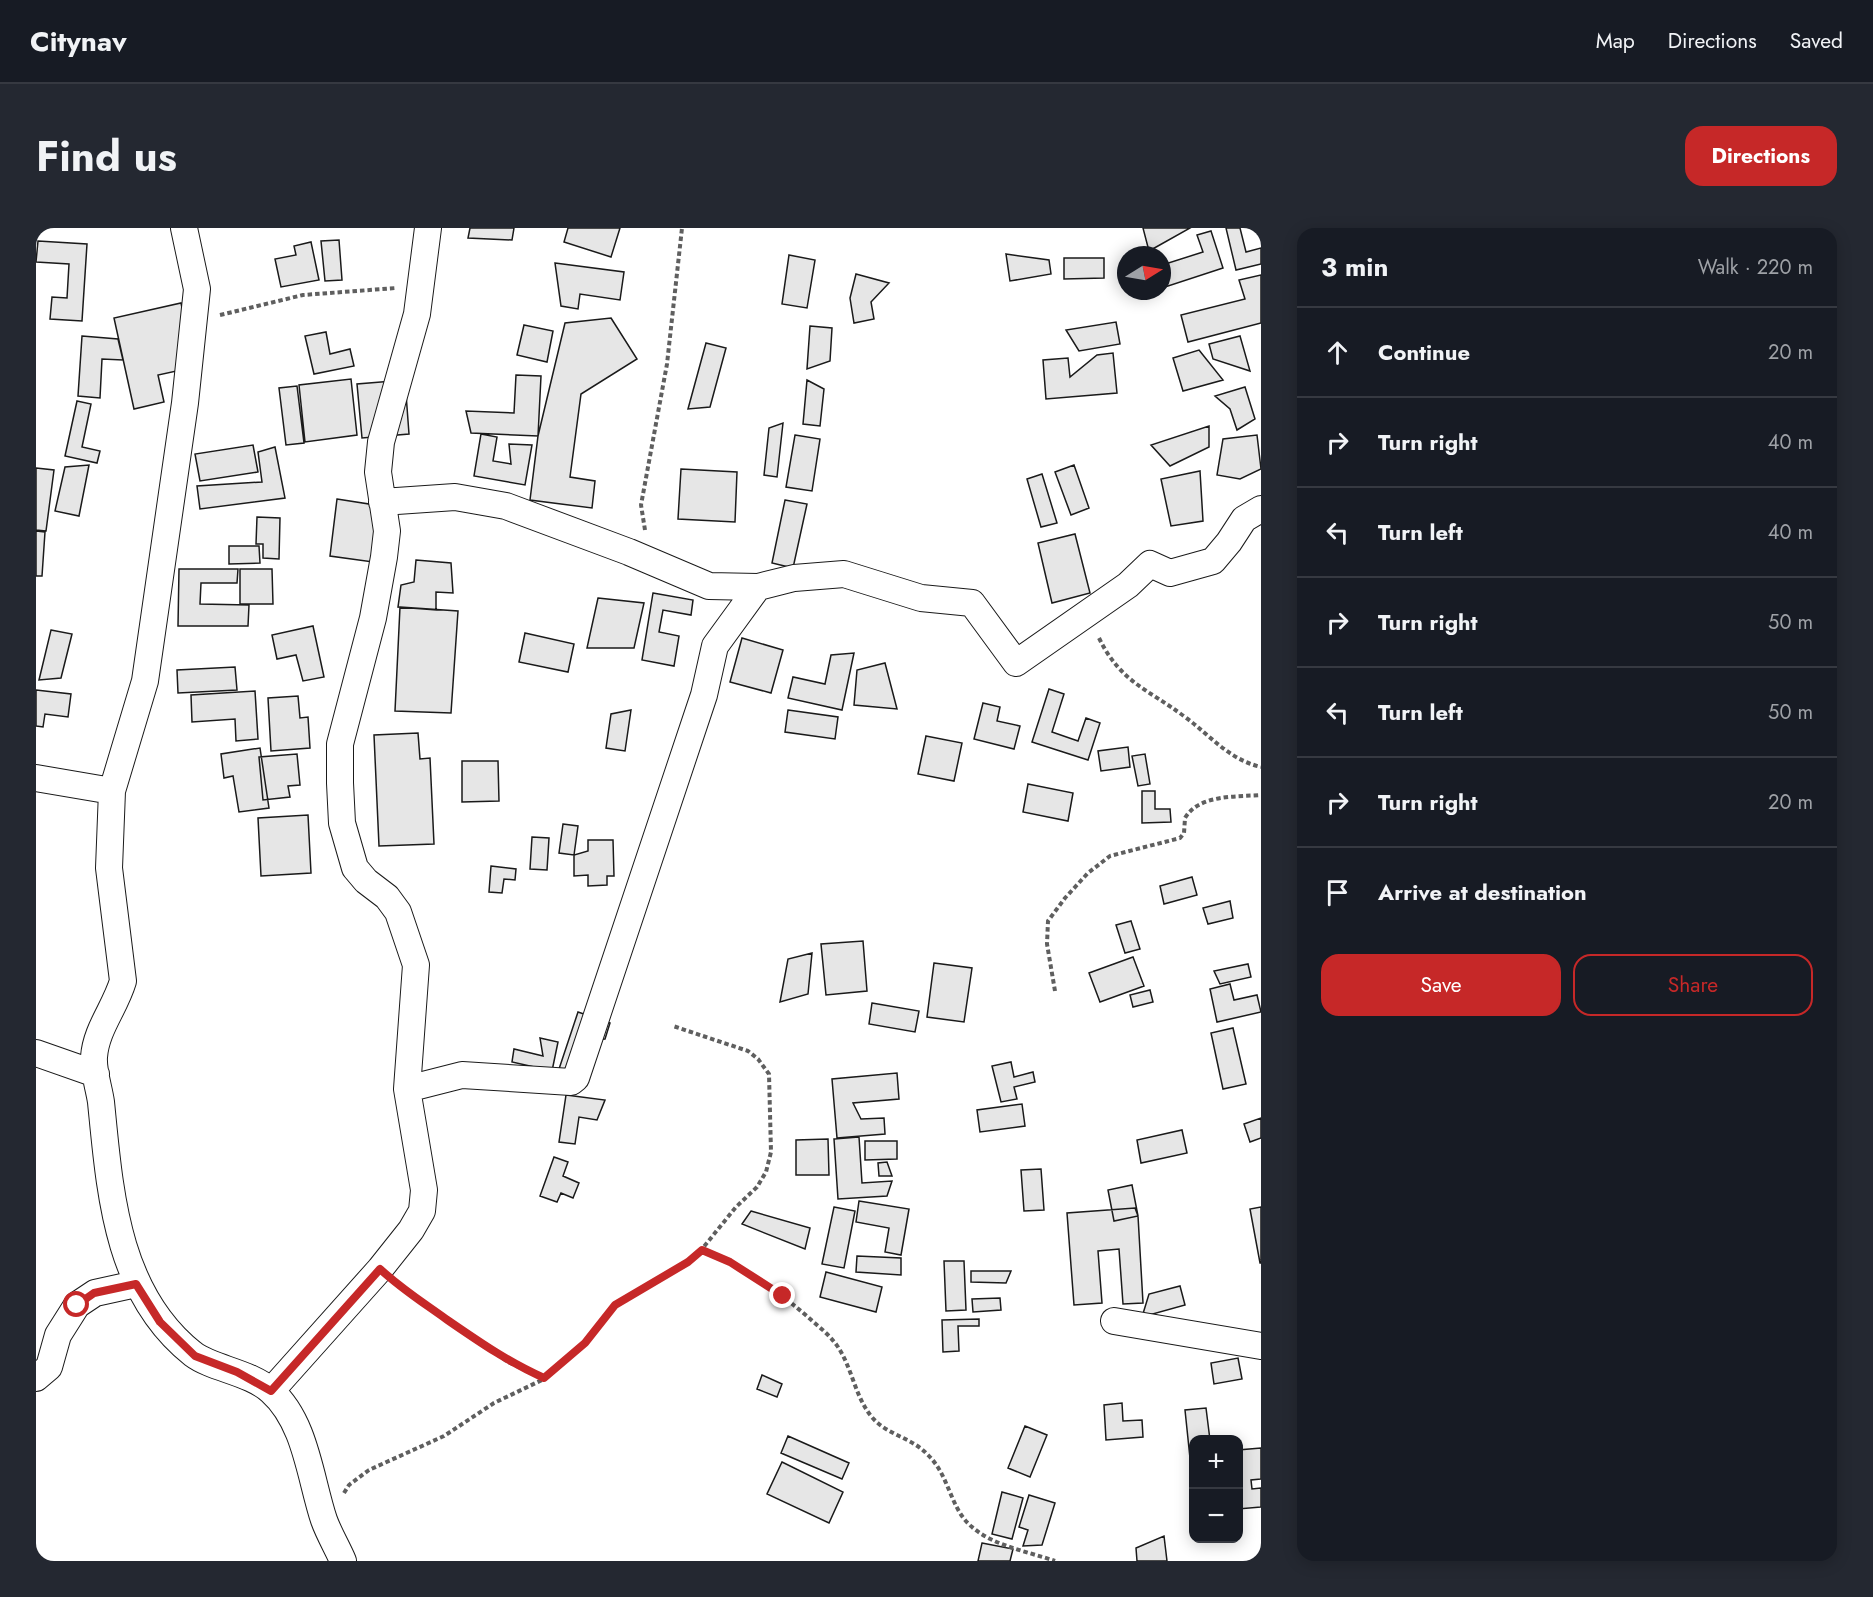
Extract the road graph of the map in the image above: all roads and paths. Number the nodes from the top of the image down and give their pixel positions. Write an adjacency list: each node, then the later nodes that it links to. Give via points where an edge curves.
1 (184, 228): 5 (street, via 197,289)
2 (428, 228): 4 (street)
3 (682, 228): 8 (path, via 667,364 641,506 647,536)
4 (420, 285): 5 (path, via 303,295); 6 (street, via 417,314 381,442 378,472)
5 (194, 321): 13 (street, via 146,681)
6 (382, 502): 8 (street, via 455,497 506,506); 19 (street, via 387,531 384,557 373,618 340,744 340,783 342,823 355,868 398,912 416,965)
7 (1261, 509): 9 (street, via 1244,519 1213,561 1170,573 1150,564 1128,585 1016,663 972,603 921,598 844,574 794,578)
8 (669, 569): 9 (street, via 709,586)
9 (758, 587): 19 (street, via 715,646 704,695 576,1078 571,1082 462,1075)
10 (1095, 629): 11 (path, via 1107,655 1122,673 1185,717 1217,747 1247,764)
11 (1261, 767)
12 (36, 778): 13 (street)
13 (112, 791): 18 (street, via 109,868 123,981 99,1031 94,1059)
14 (1261, 795): 15 (path, via 1211,800 1194,807 1185,818 1180,838 1110,856 1088,873 1048,921 1047,944)
15 (1055, 991)
16 (673, 1026): 20 (path, via 748,1051 769,1074 771,1152 766,1172 758,1187 736,1207)
17 (36, 1053): 18 (street)
18 (96, 1074): 22 (street, via 105,1154 123,1246)
19 (406, 1089): 21 (street, via 424,1190 422,1211)
20 (702, 1250): 26 (path, via 615,1305 585,1343); 30 (path, via 756,1277 828,1335 873,1419 927,1453 941,1470 961,1515 970,1525 1013,1549)
21 (380, 1269): 26 (path, via 406,1293 473,1339 508,1362); 27 (street)
22 (136, 1284): 25 (street, via 94,1293 77,1305 58,1335 50,1367); 27 (street, via 160,1322 195,1356 237,1372)
23 (1114, 1321): 24 (street)
24 (1261, 1346)
25 (36, 1378)
26 (544, 1378): 28 (path, via 494,1403 444,1436 369,1470 349,1485)
27 (271, 1391): 28 (street, via 289,1415 303,1446)
28 (324, 1521): 29 (street)
29 (343, 1561)
30 (1055, 1561)

